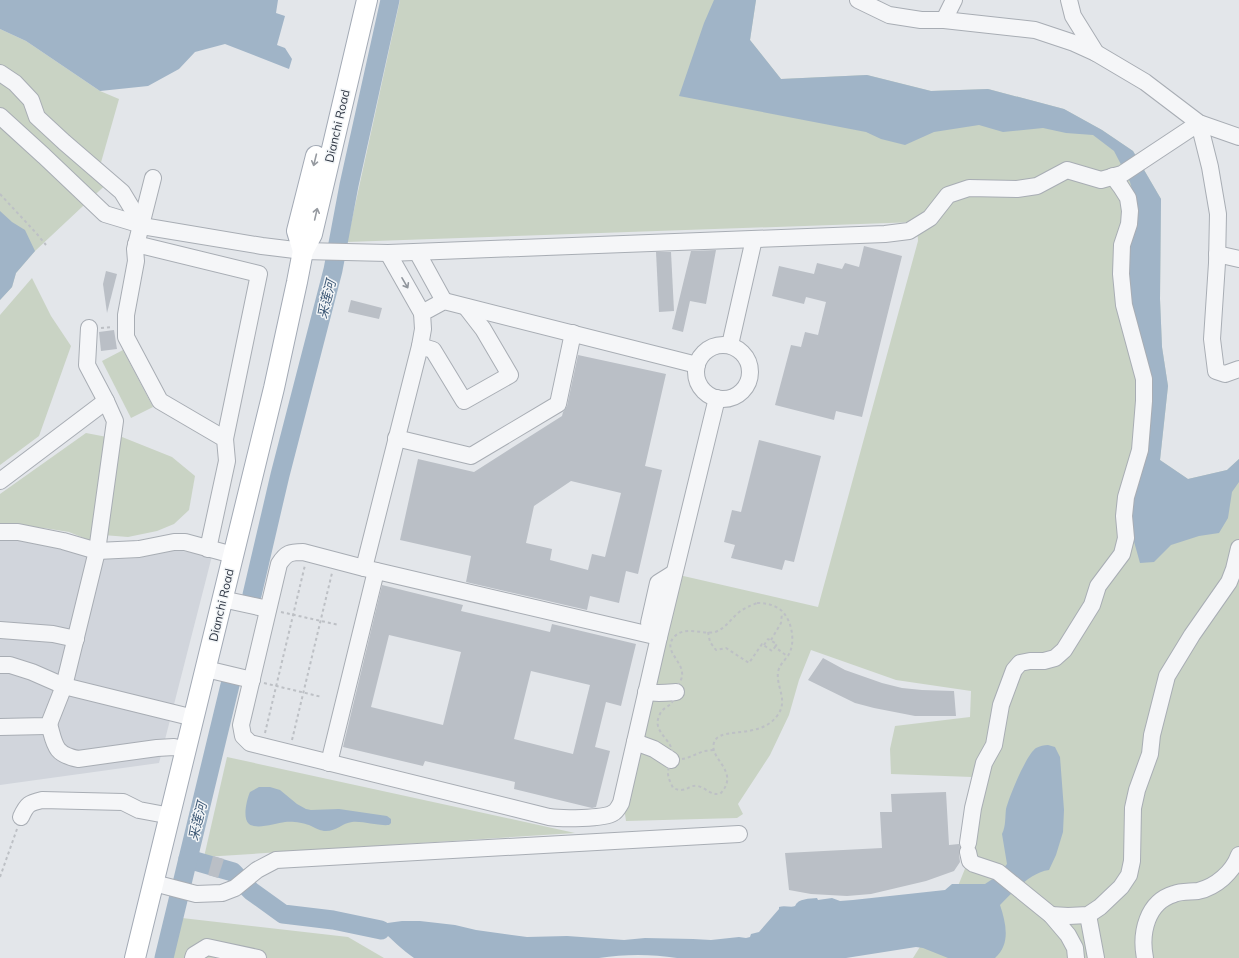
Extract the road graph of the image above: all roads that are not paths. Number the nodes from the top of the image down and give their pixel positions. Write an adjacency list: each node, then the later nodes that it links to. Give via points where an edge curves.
1 (355, 0): 17 (main road, Dianchi Road, one-way to 17, via 297,231)
2 (367, 0): 17 (main road, Dianchi Road, one-way to 2, via 312,234)
3 (858, 0): 6 (street, via 889,16)
4 (954, 0): 6 (street)
5 (1069, 0): 7 (street, via 1073,16)
6 (944, 20): 7 (street, via 1035,30)
7 (1096, 53): 10 (street, via 1145,82)
8 (0, 73): 14 (street, via 15,83 31,100 37,117 122,192)
9 (0, 116): 14 (street, via 105,214)
10 (1199, 123): 11 (street); 12 (street); 20 (street, via 1218,214)
11 (1239, 137)
12 (1118, 175): 15 (street, via 1100,180 1068,170 1037,186 1017,189 969,188 948,195 930,218 909,231); 69 (street, via 1121,187 1128,198 1130,211 1129,224 1122,245 1124,306 1144,379 1140,450 1126,497 1126,538 1122,554 1098,586 1092,605 1064,650 1055,658 1020,664 1014,670 1001,705 994,745 984,763 973,808 968,848 970,861 998,872)
13 (153, 178): 14 (street)
14 (142, 225): 16 (street); 17 (street, via 148,228)
15 (754, 239): 18 (street); 27 (street)
16 (136, 244): 34 (street, via 136,261 126,315 126,337 160,401); 34 (street, via 259,274)
17 (303, 251): 19 (street); 40 (main road, Dianchi Road, via 274,388)
18 (417, 252): 19 (street); 22 (street)
19 (388, 253): 24 (street, one-way to 24)
20 (1217, 254): 21 (street); 30 (street, via 1212,338 1216,371 1225,374)
21 (1239, 259)
22 (444, 301): 23 (street); 24 (street)
23 (466, 307): 26 (street); 28 (street, via 483,329 510,375 464,401 433,350)
24 (422, 313): 28 (street)
25 (89, 328): 32 (street, via 87,365)
26 (572, 334): 29 (street); 33 (street, via 558,404 471,456)
27 (730, 345): 29 (street, via 713,346 700,357); 31 (street, via 746,356 751,374 743,391 726,399)
28 (420, 346): 33 (street)
29 (697, 365): 31 (street, via 696,374 702,389)
30 (1239, 369)
31 (717, 398): 42 (street)
32 (106, 400): 35 (street); 39 (street, via 114,421)
33 (396, 438): 41 (street)
34 (225, 439): 37 (street, via 227,462)
35 (0, 481)
36 (0, 532): 39 (street, via 18,532)
37 (208, 548): 39 (street, via 174,542 139,549); 40 (street)
38 (1239, 548): 70 (street, via 1230,582 1192,635 1167,676 1152,735 1150,754 1133,808 1132,860 1129,875 1100,907)
39 (97, 550): 48 (street)
40 (233, 555): 43 (main road, Dianchi Road)
41 (370, 569): 44 (street, via 308,553 293,552 279,564); 47 (street); 61 (street)
42 (674, 573): 45 (street, via 658,583); 47 (street)
43 (222, 599): 44 (street); 50 (main road, Dianchi Road)
44 (268, 609): 51 (street)
45 (648, 623)
46 (0, 630): 48 (street, via 53,634)
47 (659, 637): 53 (street)
48 (76, 639): 52 (street)
49 (0, 665): 52 (street, via 10,665 32,672)
50 (206, 670): 51 (street); 55 (main road, Dianchi Road)
51 (252, 680): 61 (street, via 241,725 243,736 250,743)
52 (64, 686): 55 (street); 56 (street)
53 (646, 692): 54 (street); 58 (street)
54 (676, 692)
55 (194, 718): 59 (main road, Dianchi Road)
56 (49, 724): 57 (street); 59 (street, via 55,746 67,757 78,759 174,747)
57 (0, 727)
58 (635, 742): 60 (street); 64 (street, via 621,803 613,813)
59 (187, 750): 63 (main road, Dianchi Road)
60 (679, 759)
61 (330, 763): 64 (street, via 549,818)
62 (640, 768): 64 (street, via 630,811 623,816)
63 (170, 816): 65 (street, via 139,810 123,802 42,800 28,805); 68 (main road, Dianchi Road)
64 (604, 816)
65 (21, 817)
66 (739, 834): 68 (street, via 276,860 257,870 235,888 222,893 196,894)
67 (1239, 855): 76 (street, via 1227,874 1213,885 1199,890 1175,893 1163,898 1154,907 1143,936)
68 (160, 885): 71 (main road, Dianchi Road)
69 (1051, 915): 70 (street); 74 (street, via 1068,935 1075,948)
70 (1088, 915): 75 (street)
71 (135, 958)
72 (193, 958): 73 (street, via 207,947)
73 (258, 958)
74 (1076, 958)
75 (1096, 958)
76 (1145, 958)

